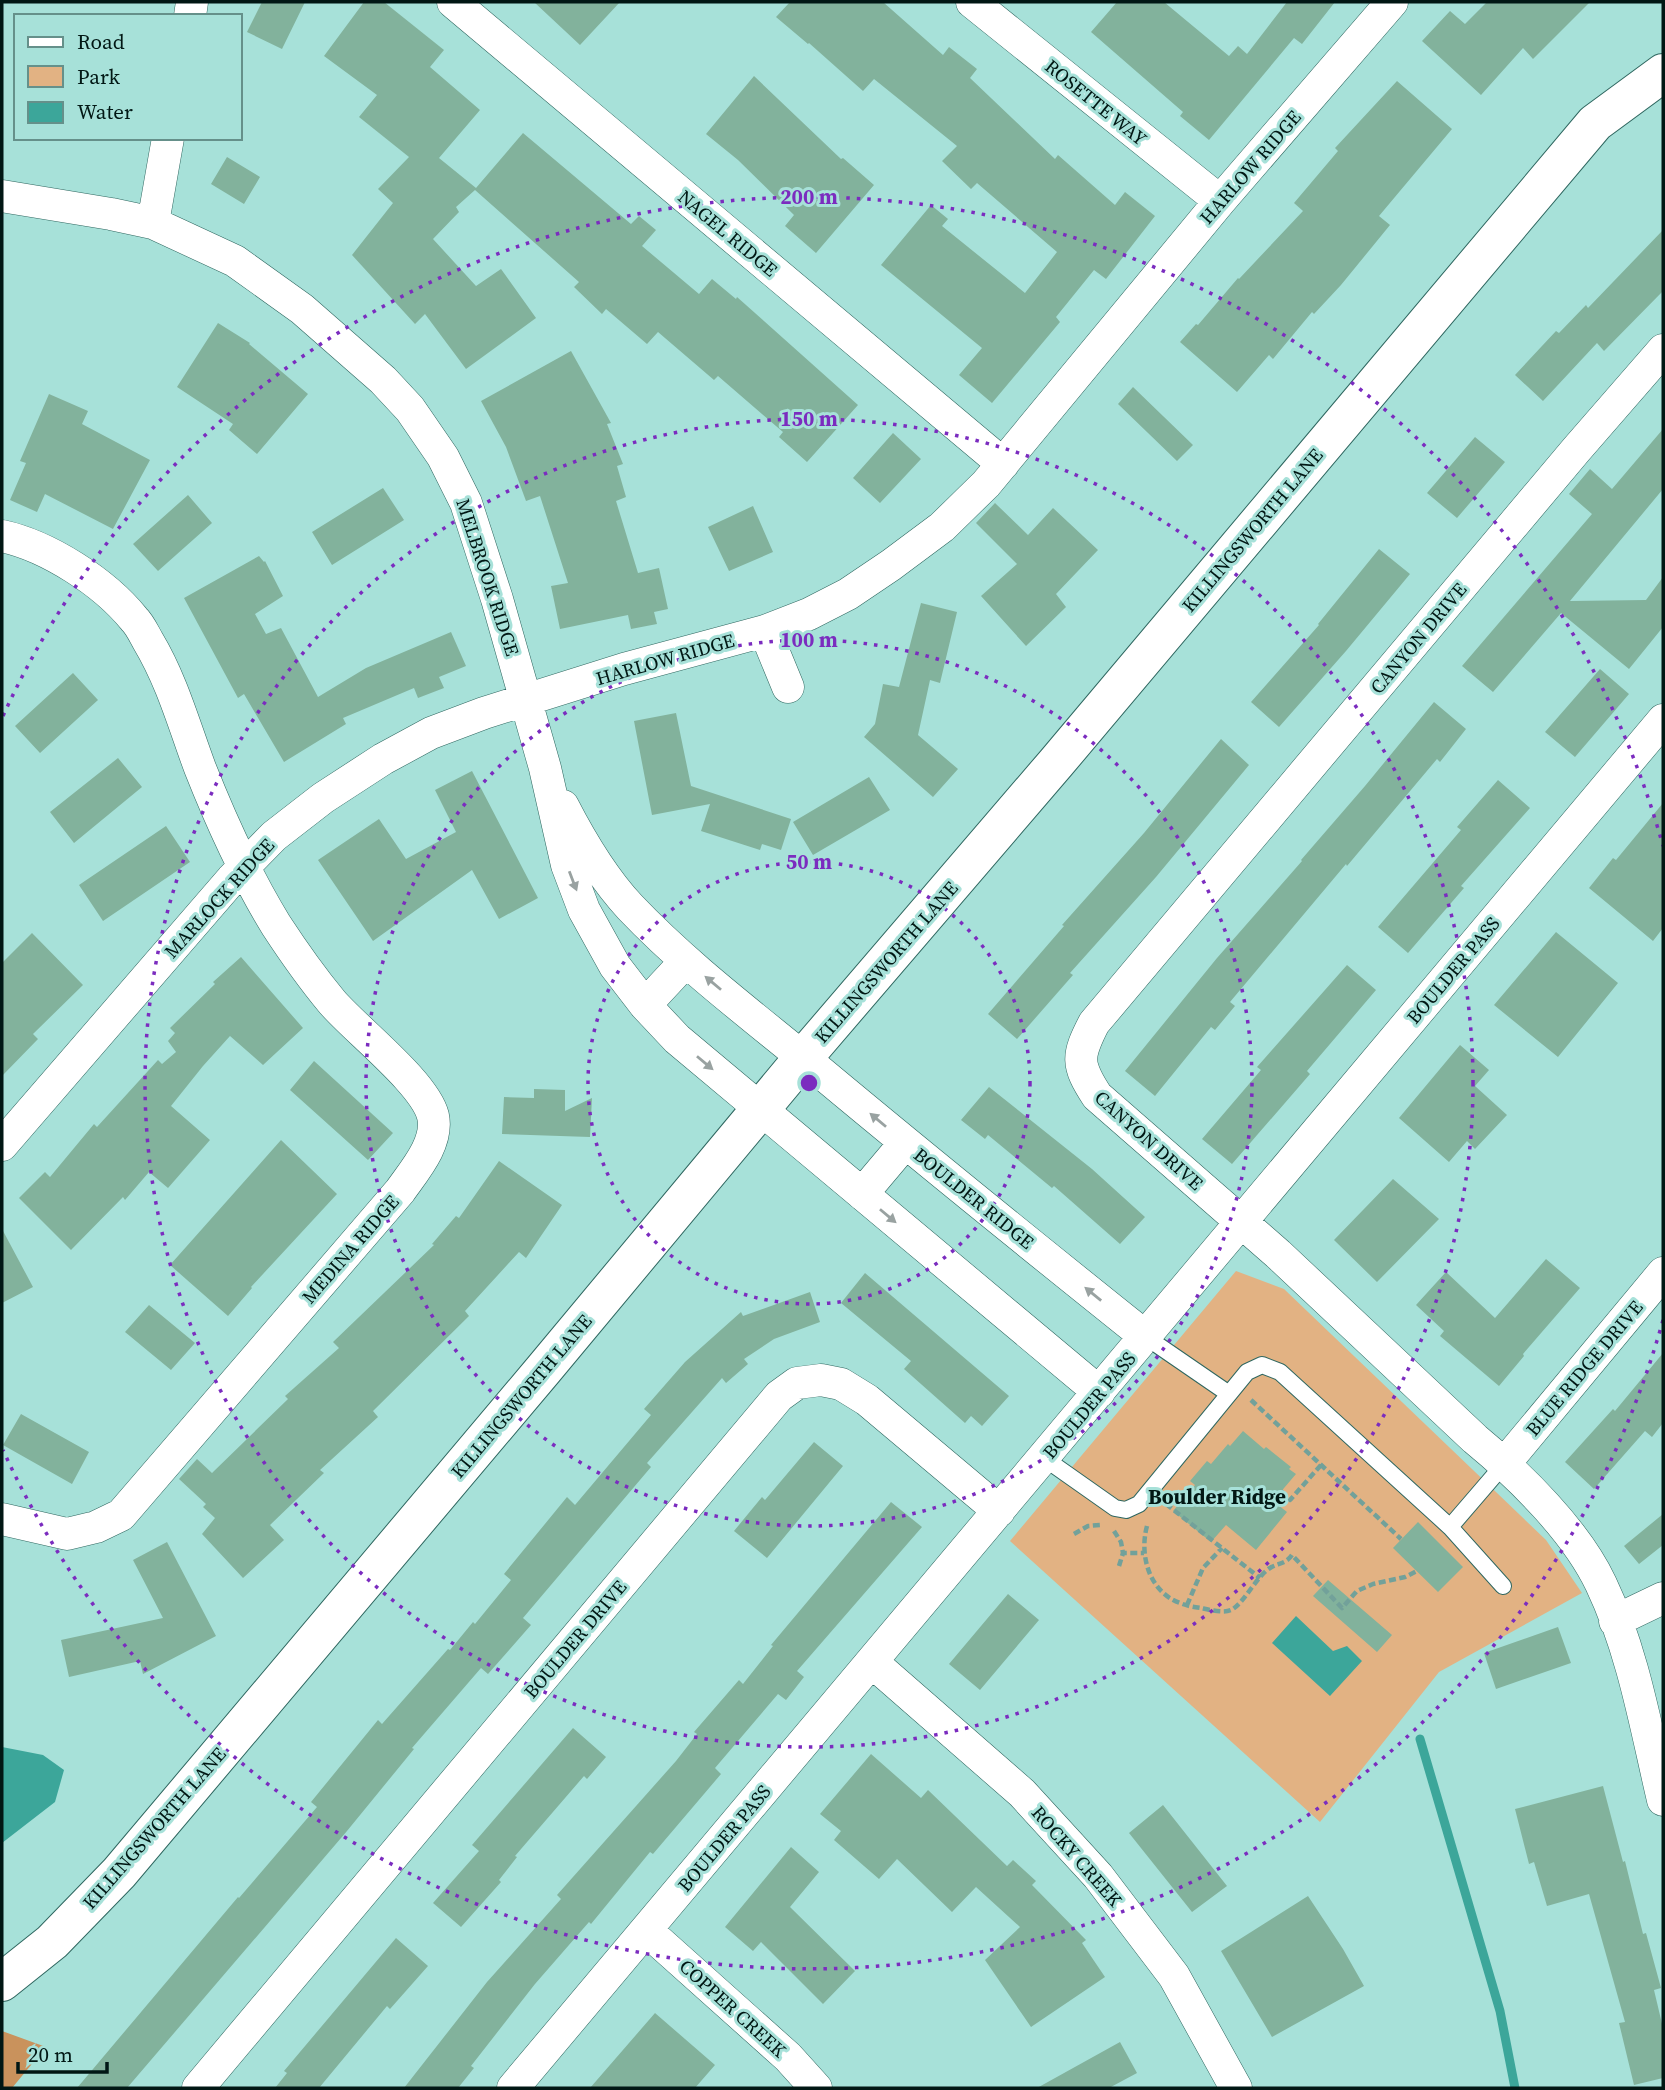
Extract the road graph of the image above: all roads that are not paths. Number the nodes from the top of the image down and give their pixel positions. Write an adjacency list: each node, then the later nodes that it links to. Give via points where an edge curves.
1 (453, 2): 10 (street, NAGEL RIDGE)
2 (972, 2): 7 (street, ROSETTE WAY)
3 (1392, 2): 7 (street, HARLOW RIDGE)
4 (1663, 73): 20 (street, KILLINGSWORTH LANE, via 1595,123)
5 (168, 140): 8 (street)
6 (2, 196): 8 (street, MELBROOK RIDGE)
7 (1220, 201): 10 (street, HARLOW RIDGE)
8 (153, 223): 14 (street, MELBROOK RIDGE, via 235,261 291,301 410,409 443,457 466,503)
9 (1663, 350): 25 (street, CANYON DRIVE, via 1094,1023 1083,1044 1084,1077 1097,1096)
10 (1003, 464): 12 (street, HARLOW RIDGE, via 942,527 891,565 848,594)
11 (2, 536): 17 (street, MEDINA RIDGE, via 55,557 100,584 135,620 157,656)
12 (765, 631): 13 (street); 14 (street, HARLOW RIDGE)
13 (788, 687)
14 (526, 700): 16 (street, MELBROOK RIDGE); 17 (street, MARLOCK RIDGE, via 431,733 383,759 323,798)
15 (1663, 720): 25 (street, BOULDER PASS)
16 (545, 768): 18 (street, MELBROOK RIDGE, via 601,870 629,906); 19 (street, MELBROOK RIDGE, one-way to 19, via 567,865 584,910 615,966)
17 (244, 866): 23 (street, MARLOCK RIDGE); 33 (street, MEDINA RIDGE, via 278,926 332,1002 421,1092 433,1116 433,1136 400,1191 121,1515 67,1534)
18 (686, 961): 19 (street); 20 (street, MELBROOK RIDGE, one-way to 18)
19 (645, 1005): 21 (street, MELBROOK RIDGE, one-way to 21, via 677,1039)
20 (803, 1058): 21 (street, KILLINGSWORTH LANE); 22 (street, BOULDER RIDGE, one-way to 20)
21 (760, 1109): 24 (street); 41 (street, KILLINGSWORTH LANE, via 119,1873 52,1942)
22 (905, 1143): 24 (street); 27 (street, BOULDER RIDGE, one-way to 22)
23 (2, 1145)
24 (862, 1194): 28 (street, one-way to 28)
25 (1242, 1222): 27 (street, BOULDER PASS); 31 (street, CANYON DRIVE)
26 (1663, 1273): 31 (street, BLUE RIDGE DRIVE)
27 (1146, 1337): 28 (street, BOULDER PASS); 29 (lane)
28 (1099, 1392): 30 (street, BOULDER PASS)
29 (1229, 1394): 30 (lane, via 1139,1504 1126,1510 1115,1508); 34 (lane, via 1247,1372 1262,1364 1280,1371)
30 (1044, 1458): 32 (street, BOULDER PASS)
31 (1505, 1463): 34 (lane); 37 (street, CANYON DRIVE, via 1582,1550)
32 (999, 1511): 38 (street, BOULDER PASS); 42 (street, BOULDER DRIVE, via 867,1400 841,1384 821,1380 797,1383 779,1396)
33 (2, 1519)
34 (1450, 1527): 35 (lane)
35 (1503, 1586)
36 (1663, 1598): 37 (street)
37 (1615, 1620): 39 (street, CANYON DRIVE)
38 (872, 1662): 40 (street, BOULDER PASS); 45 (street, ROCKY CREEK, via 1022,1794 1098,1876 1174,1976)
39 (1663, 1800)
40 (646, 1930): 43 (street, BOULDER PASS); 44 (street, COPPER CREEK, via 788,2057)
41 (2, 1982)
42 (198, 2088)
43 (513, 2088)
44 (816, 2088)
45 (1237, 2088)

